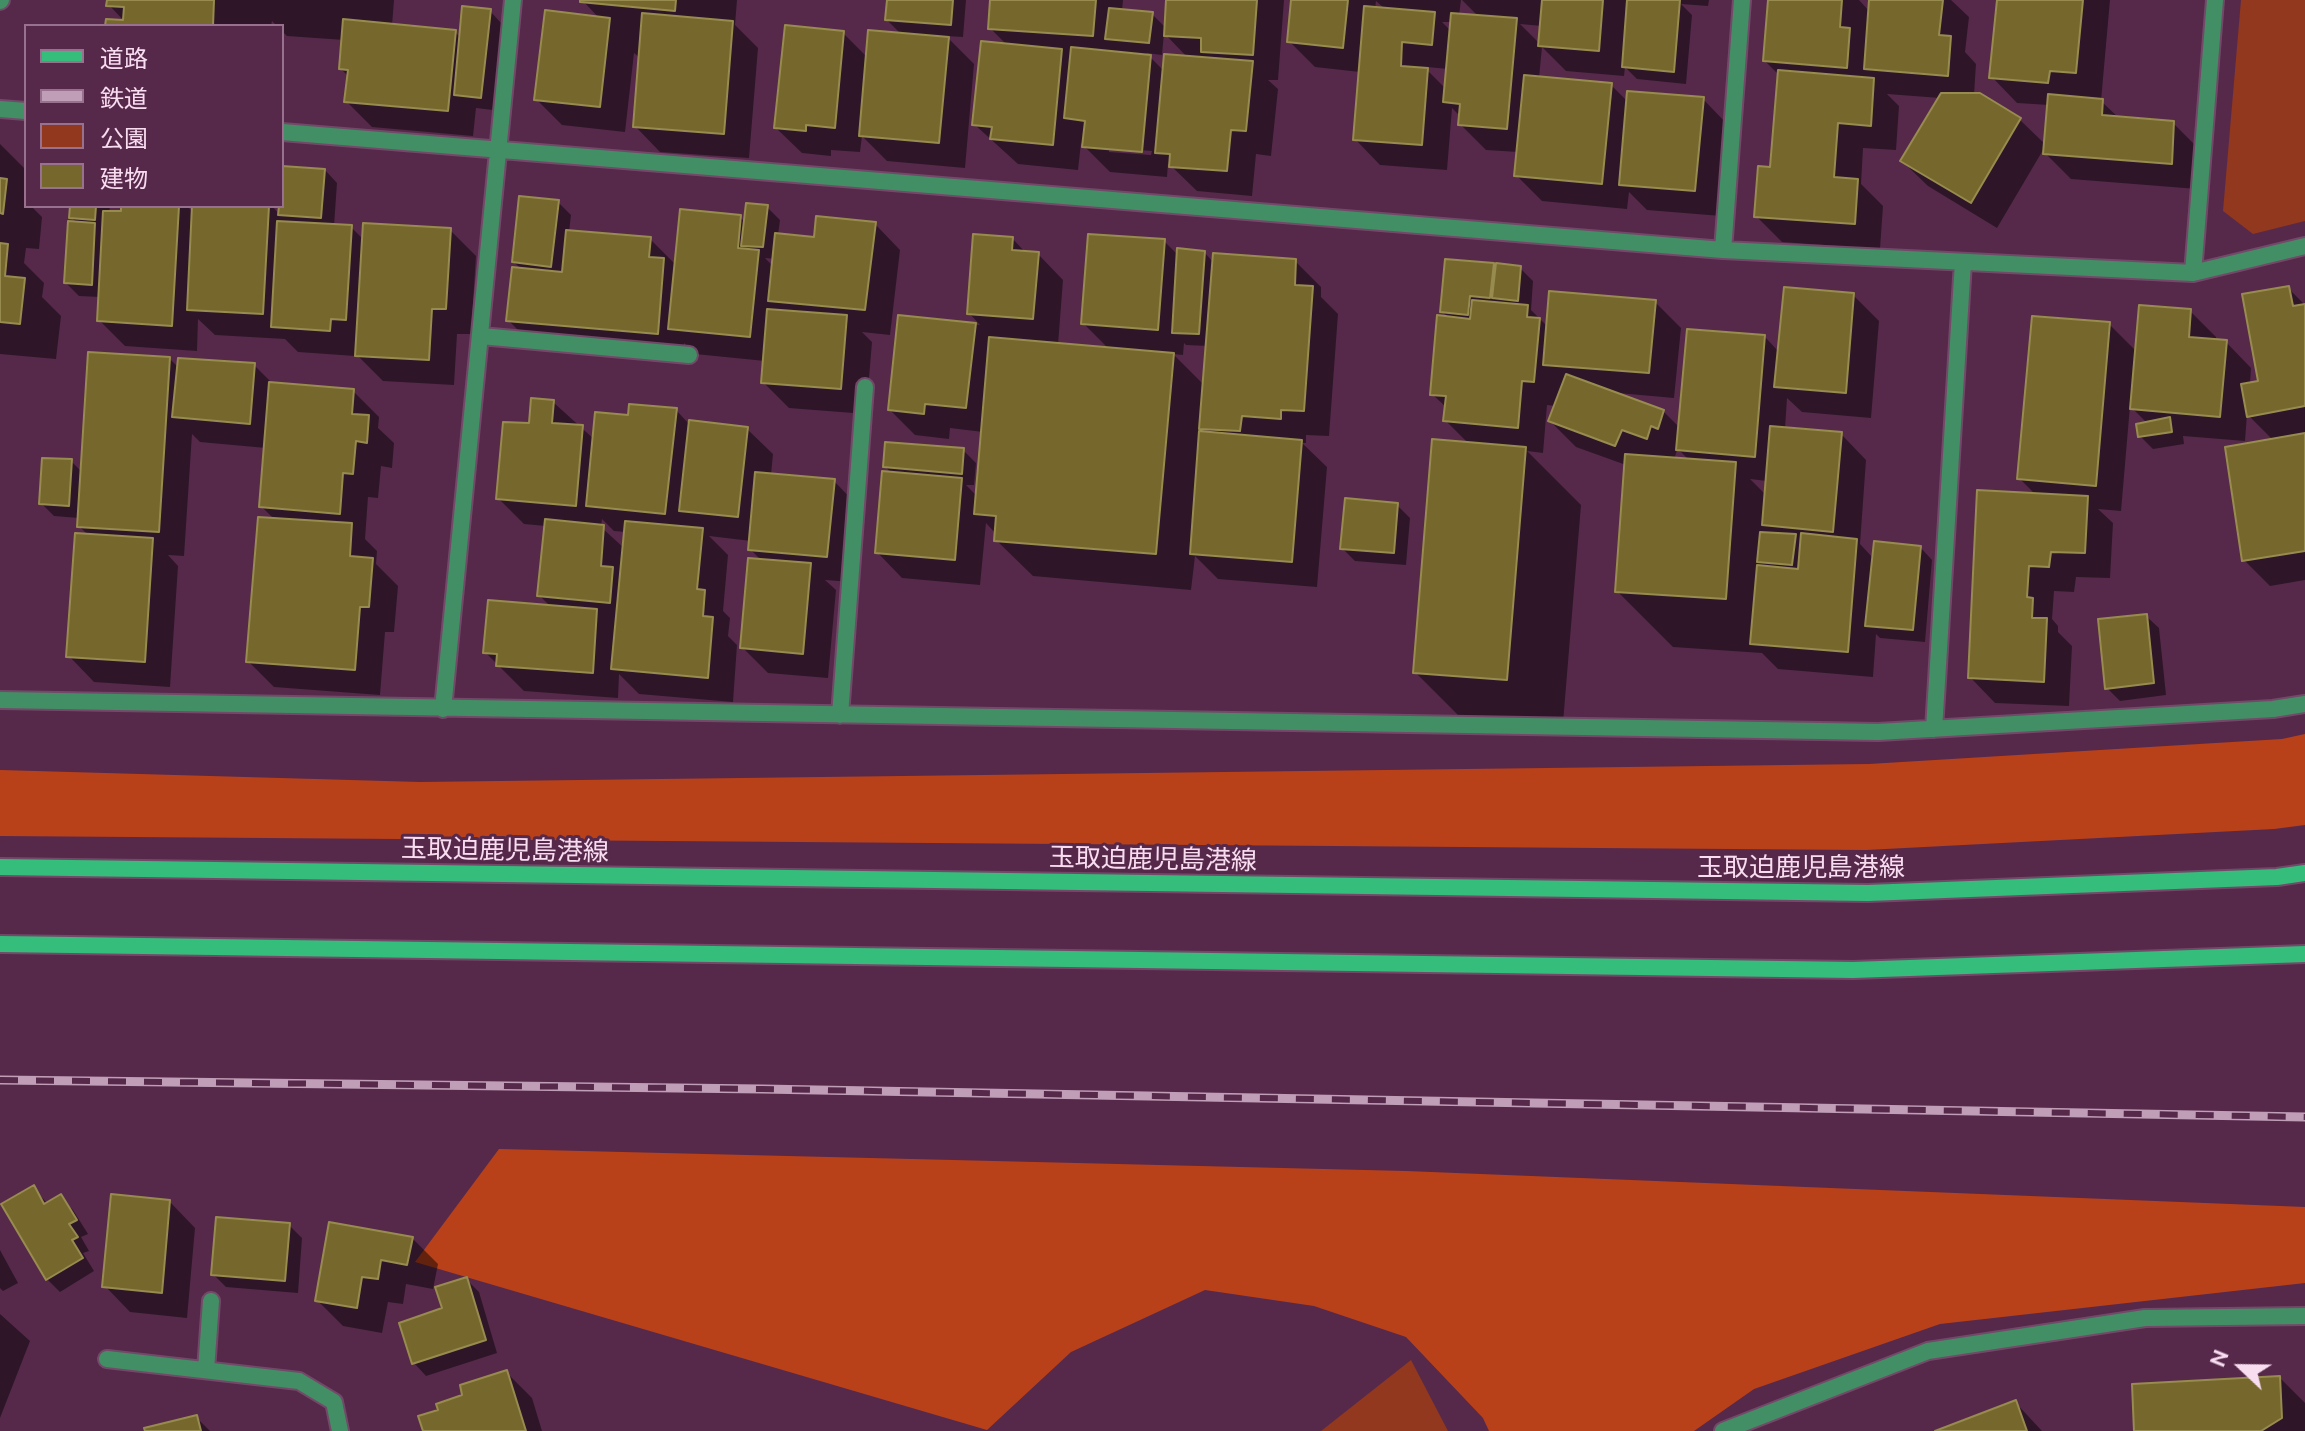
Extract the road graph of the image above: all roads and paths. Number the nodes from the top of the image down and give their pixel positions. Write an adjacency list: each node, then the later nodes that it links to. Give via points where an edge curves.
1 (513, 0): 7 (street)
2 (1742, 0): 9 (street)
3 (2215, 0): 11 (street)
4 (0, 109): 5 (street)
5 (24, 111)
6 (284, 132): 7 (street)
7 (499, 150): 9 (street); 12 (street)
8 (2305, 246): 11 (street)
9 (1723, 250): 10 (street)
10 (1963, 262): 11 (street); 19 (street)
11 (2193, 273)
12 (481, 336): 13 (street); 17 (street)
13 (689, 355)
14 (865, 387): 18 (street)
15 (0, 700): 17 (street)
16 (2305, 704): 19 (street)
17 (443, 709): 18 (street)
18 (840, 715): 19 (street, via 1846,732)
19 (1934, 729)
20 (0, 867): 21 (main road, 玉取迫鹿児島港線, via 1868,893)
21 (2305, 873)
22 (0, 944): 23 (main road, via 1853,970)
23 (2305, 954)
24 (211, 1301): 27 (street)
25 (2305, 1316): 29 (street, via 2145,1318 1928,1351)
26 (107, 1359): 27 (street)
27 (206, 1370): 28 (street, via 299,1381 334,1402)
28 (340, 1431)
29 (1723, 1431)

